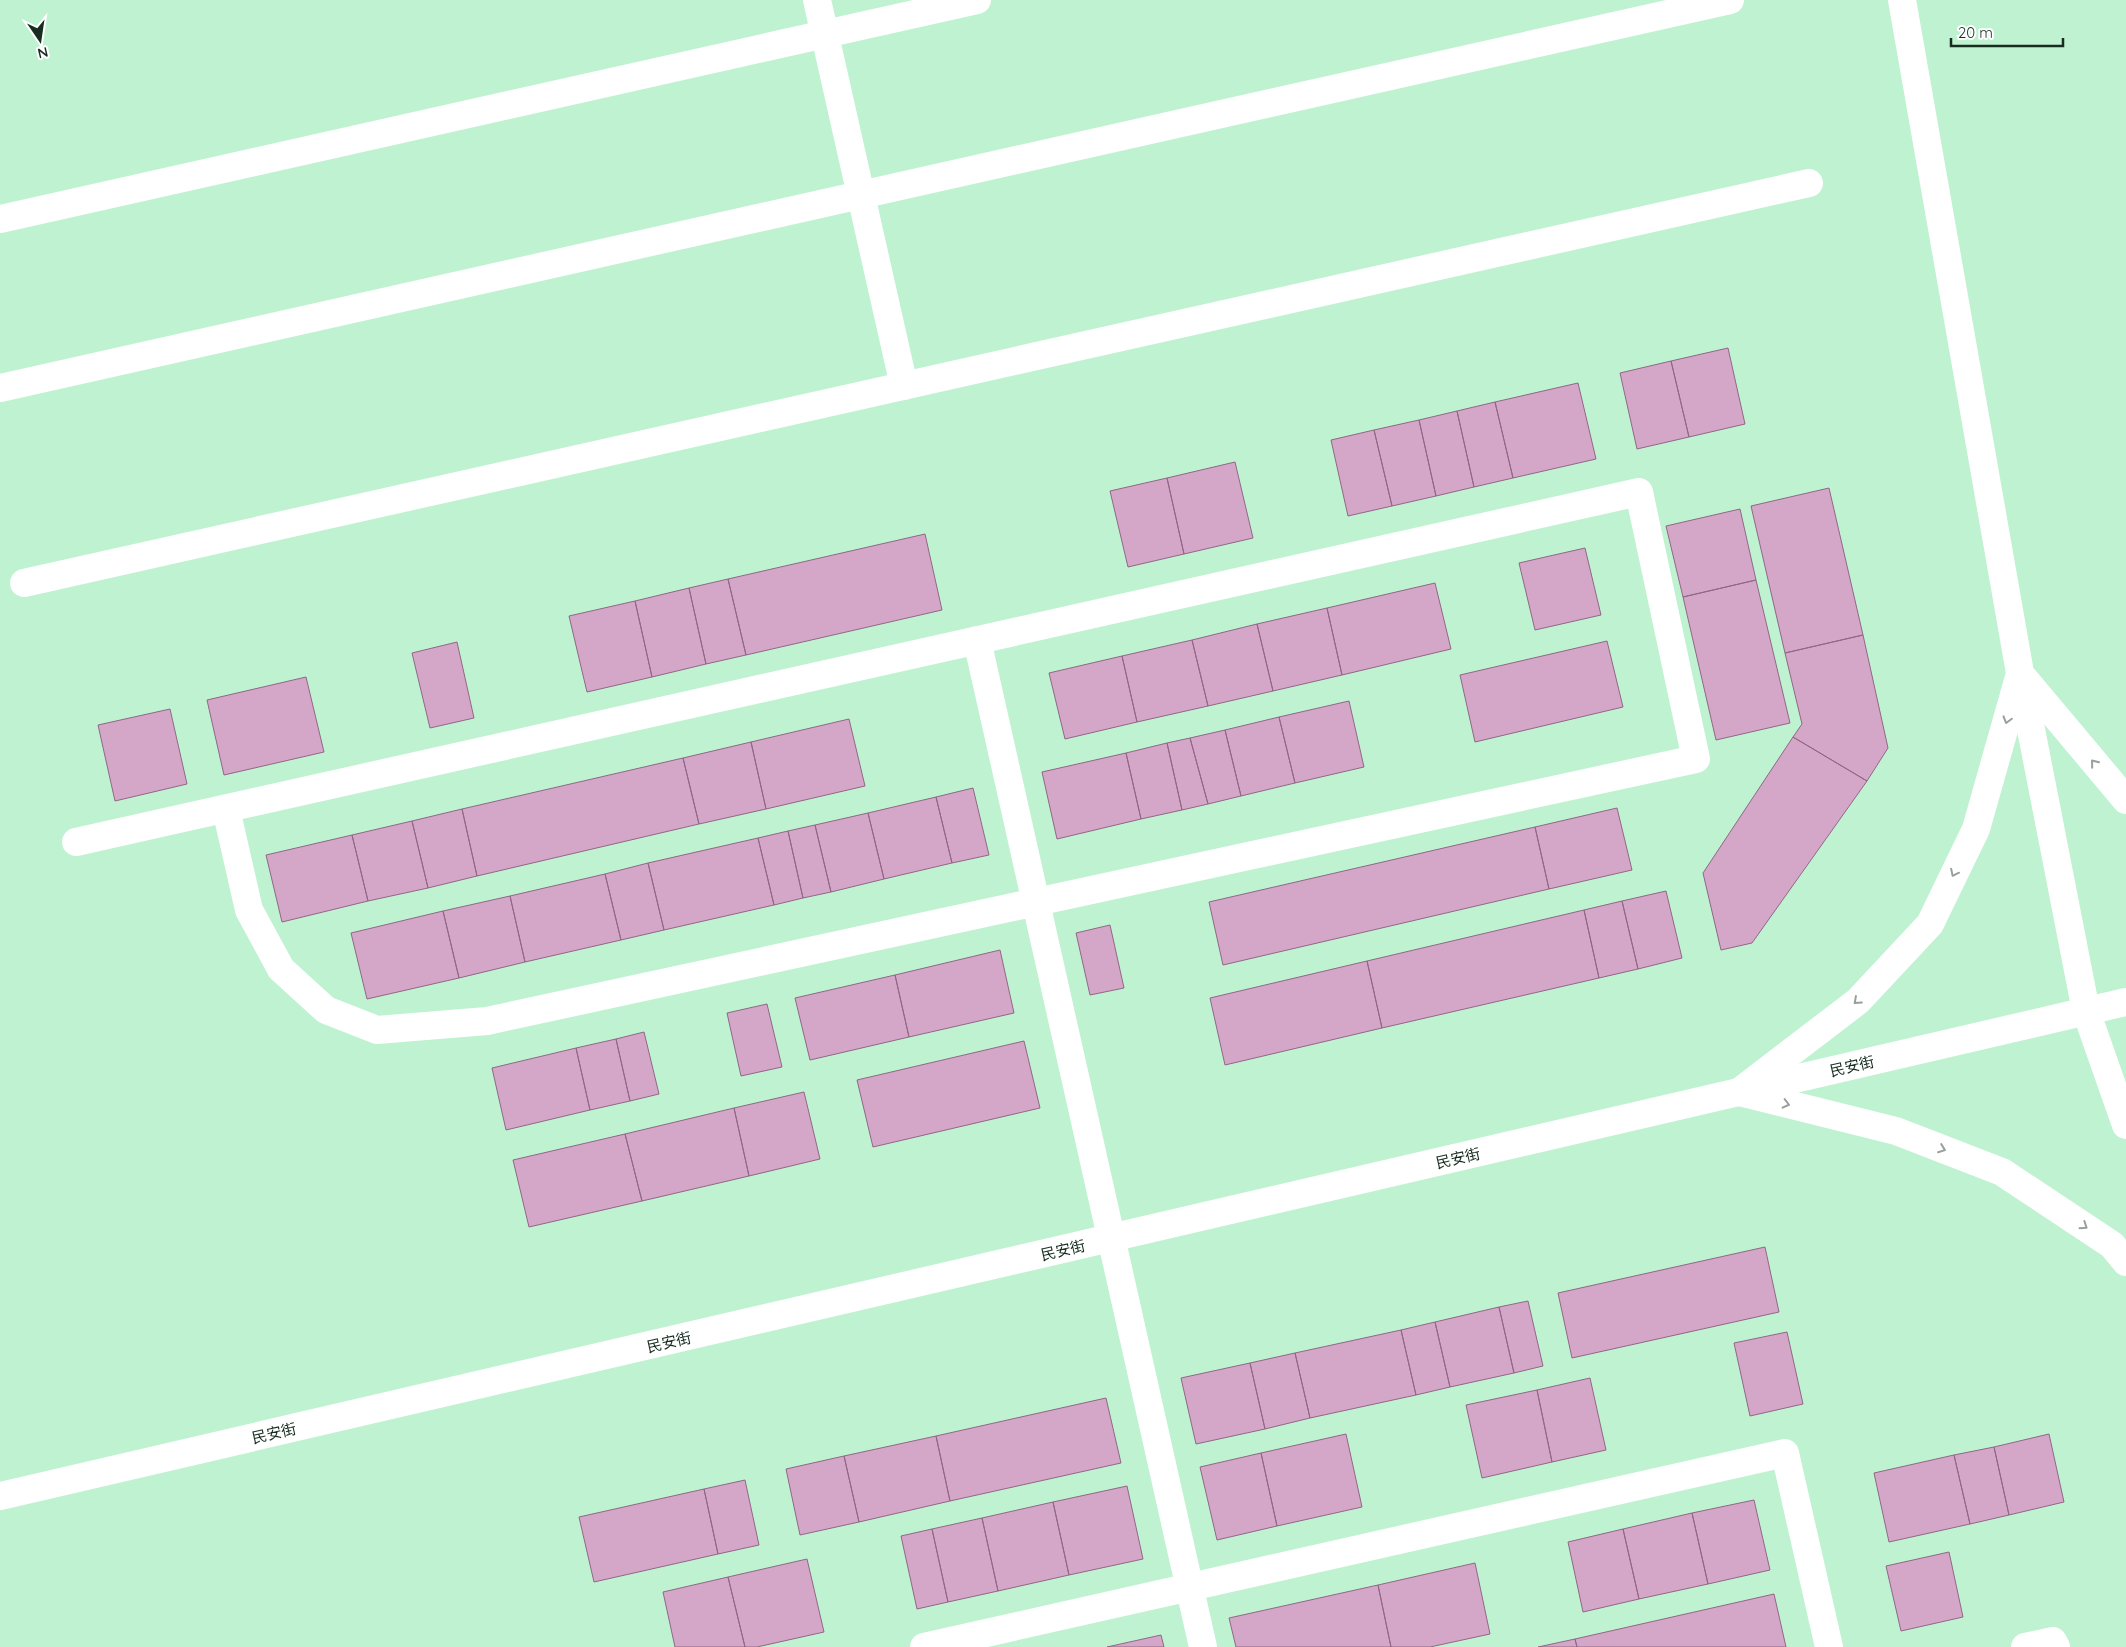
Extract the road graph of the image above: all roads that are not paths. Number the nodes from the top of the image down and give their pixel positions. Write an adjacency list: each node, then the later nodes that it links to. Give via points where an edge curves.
1 (817, 0): 5 (street)
2 (977, 0): 5 (street)
3 (1730, 0): 7 (street)
4 (1902, 0): 13 (street)
5 (825, 34): 7 (street); 8 (street)
6 (1809, 183): 9 (street)
7 (861, 194): 9 (street); 10 (street)
8 (0, 219)
9 (904, 386): 11 (street)
10 (0, 388)
11 (24, 583)
12 (977, 640): 15 (street); 17 (street); 17 (street, via 1639,492 1696,759)
13 (2020, 673): 14 (street, one-way to 13); 19 (street); 20 (street, one-way to 20, via 1976,829 1930,924 1858,1001)
14 (2126, 800)
15 (226, 809): 16 (street); 17 (street, via 249,910 280,970 326,1010 377,1030 486,1021)
16 (76, 842)
17 (1035, 902): 22 (street)
18 (2126, 1002): 19 (street, 民安街)
19 (2086, 1011): 20 (street, 民安街); 21 (street)
20 (1739, 1092): 22 (street, 民安街); 23 (street, one-way to 23, via 1896,1131 2002,1172 2112,1245)
21 (2126, 1125)
22 (1111, 1239): 24 (street, 民安街); 25 (street)
23 (2126, 1262)
24 (0, 1496)
25 (1190, 1588): 26 (street); 27 (street); 28 (street, via 1786,1453)
26 (924, 1647)
27 (1203, 1647)
28 (1829, 1647)
29 (2025, 1647): 30 (street, via 2053,1640)
30 (2056, 1647)

